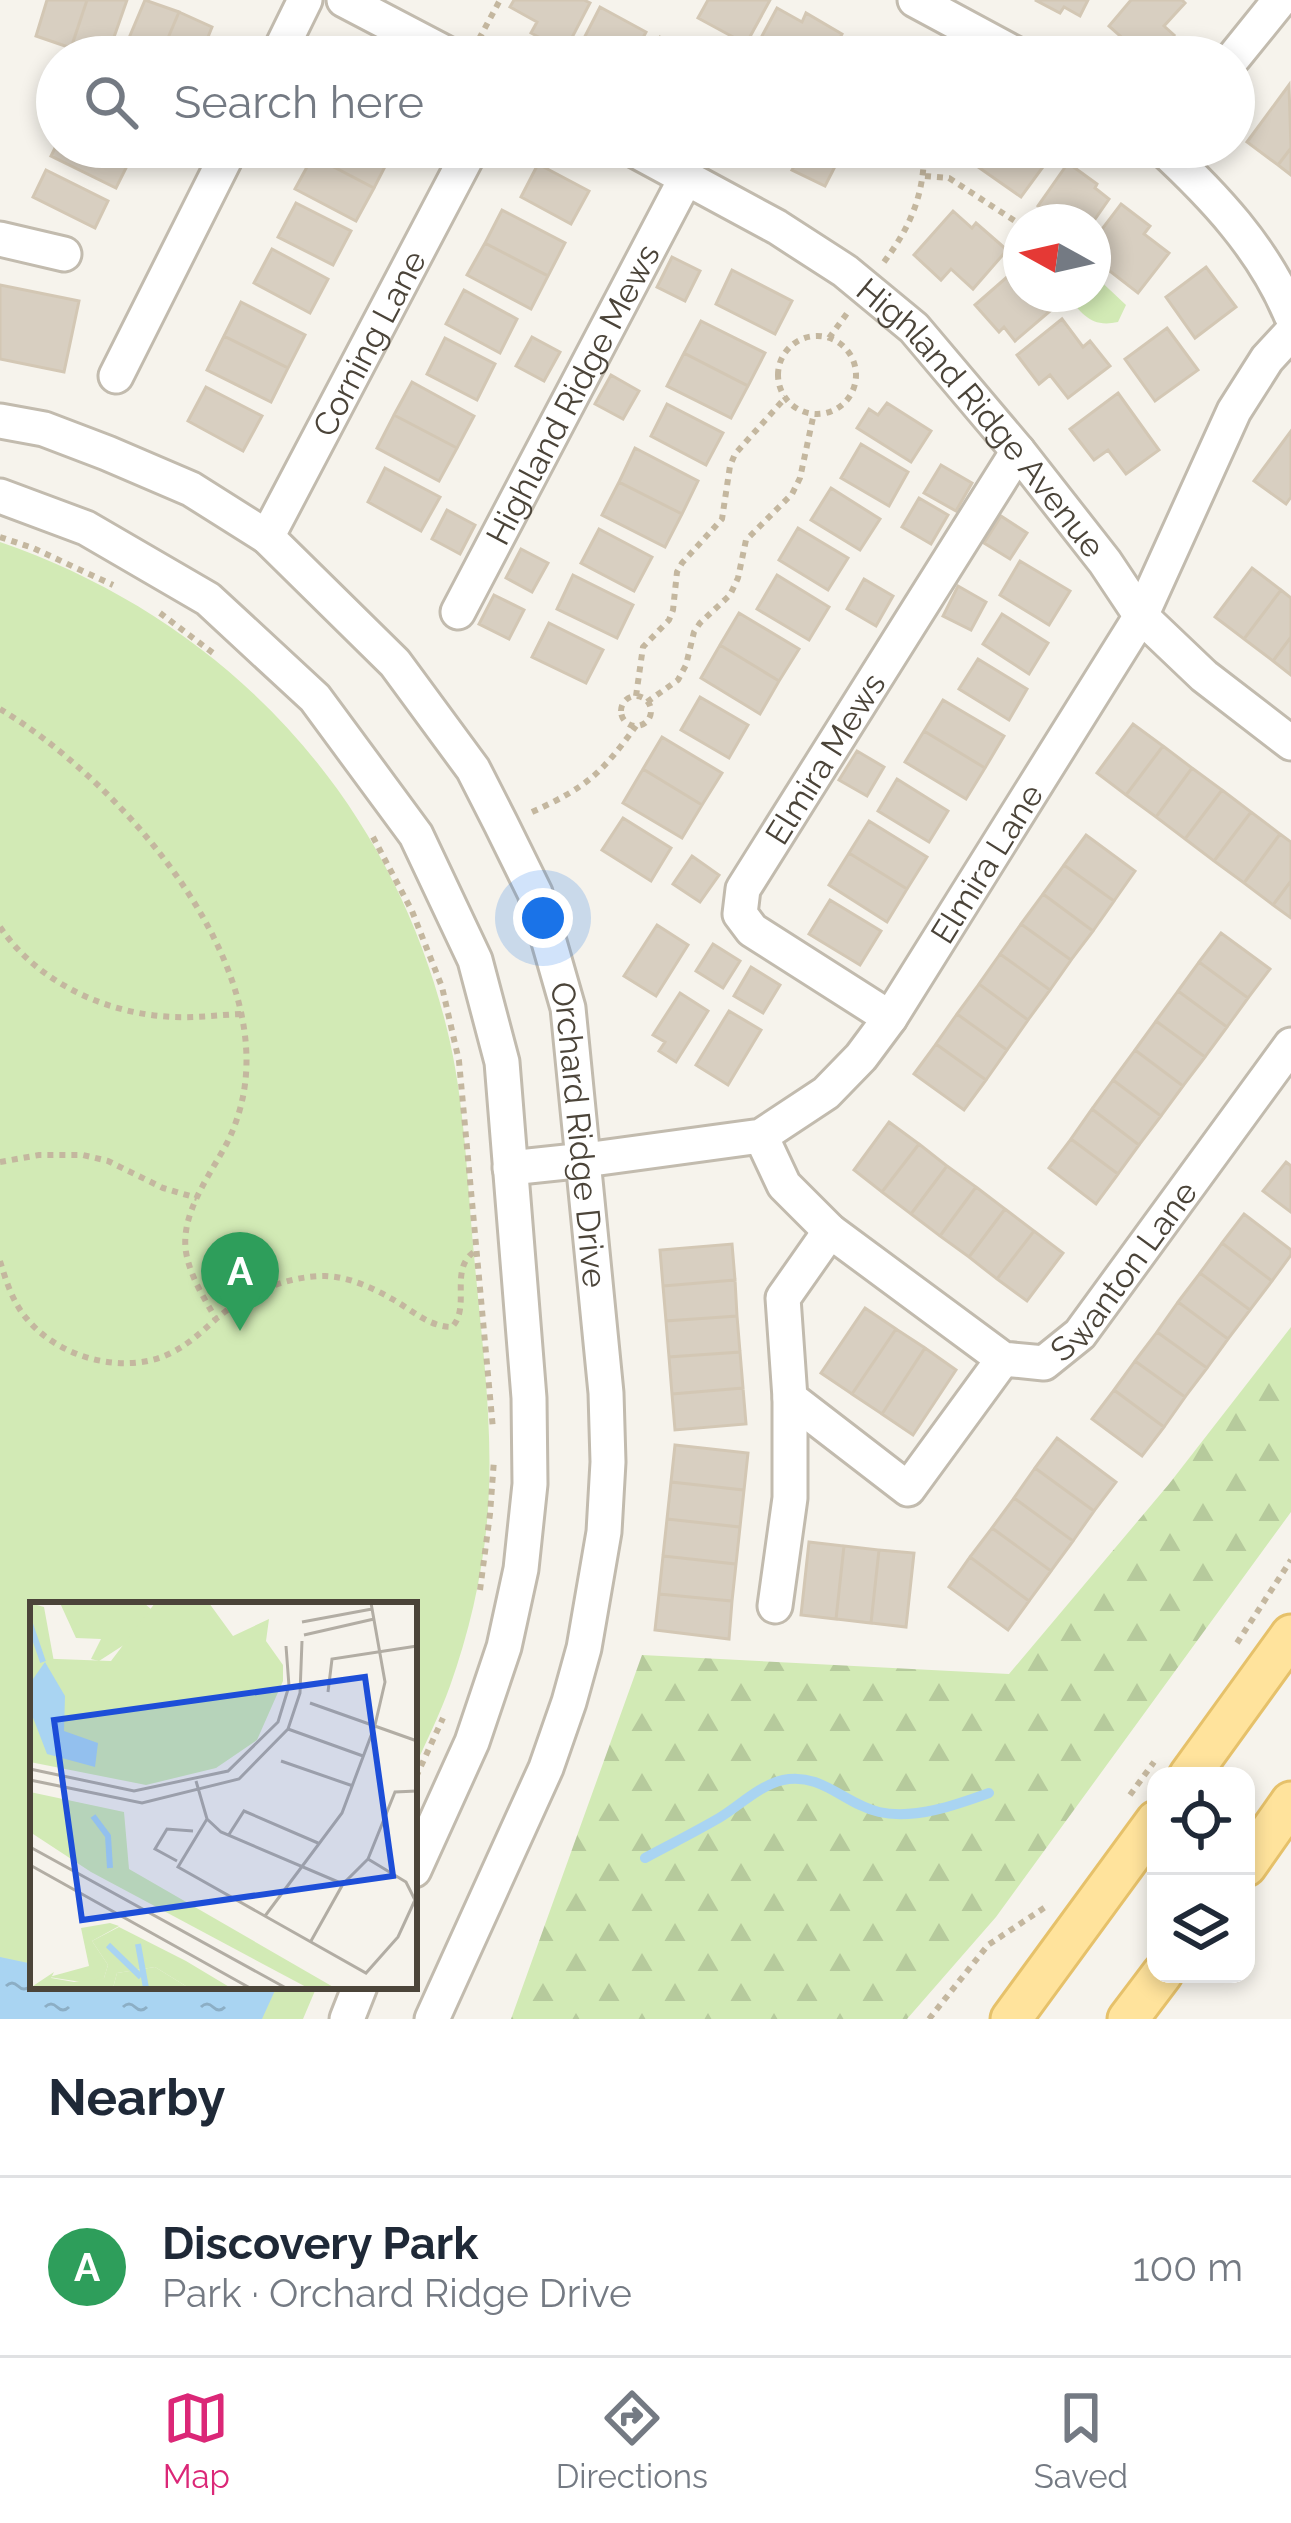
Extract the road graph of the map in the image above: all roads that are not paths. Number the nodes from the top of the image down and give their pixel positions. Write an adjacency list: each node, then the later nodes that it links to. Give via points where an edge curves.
1 (305, 0): 5 (street)
2 (344, 0): 6 (street)
3 (915, 0): 7 (street)
4 (1280, 0): 8 (street)
5 (287, 36)
6 (436, 36)
7 (982, 36)
8 (1251, 36)
9 (220, 168): 18 (street)
10 (461, 168): 22 (street, Corning Lane)
11 (671, 168): 13 (street, Highland Ridge Avenue)
12 (1184, 168): 16 (street, via 1252,244)
13 (687, 176): 20 (street, Highland Ridge Avenue, via 845,272 914,328); 23 (street, Highland Ridge Mews)
14 (0, 239): 15 (street)
15 (64, 254)
16 (1291, 315)
17 (1291, 333): 24 (street, Elmira Lane, via 1234,412)
18 (116, 376)
19 (0, 421): 22 (street, Orchard Ridge Drive, via 107,453 191,490)
20 (1018, 451): 24 (street, Highland Ridge Avenue); 26 (street, Elmira Mews, via 743,889 740,914 752,930)
21 (0, 496): 30 (street, Orchard Ridge Drive, via 86,528 208,598 315,698 416,835 475,960 502,1062)
22 (267, 537): 29 (street, Orchard Ridge Drive, via 395,663 473,769 501,824 535,893 568,1008)
23 (458, 612)
24 (1142, 616): 25 (street, Highland Ridge Avenue); 26 (street, Elmira Lane)
25 (1291, 743)
26 (890, 1018): 28 (street, Elmira Lane, via 826,1093)
27 (1291, 1045): 32 (street, Swanton Lane, via 1080,1334 1044,1363)
28 (760, 1136): 29 (street, Elmira Lane); 31 (street, Swanton Lane, via 784,1185)
29 (584, 1160): 30 (street, Elmira Lane); 44 (street, Orchard Ridge Drive, via 608,1462 595,1593 546,1768)
30 (510, 1168): 40 (street, Orchard Ridge Drive, via 529,1398 521,1569 472,1742)
31 (830, 1232): 32 (street, Swanton Lane); 33 (street, via 783,1298)
32 (1004, 1359): 33 (street, via 908,1489)
33 (790, 1398): 34 (street, via 790,1498)
34 (775, 1606)
35 (1291, 1635): 36 (main road)
36 (1178, 1761)
37 (1291, 1802): 39 (main road)
38 (1142, 1810): 45 (main road)
39 (1255, 1853)
40 (417, 1863)
41 (1155, 1983): 46 (main road)
42 (359, 1989): 43 (street)
43 (347, 2019)
44 (432, 2019)
45 (1011, 2019)
46 (1128, 2019)

